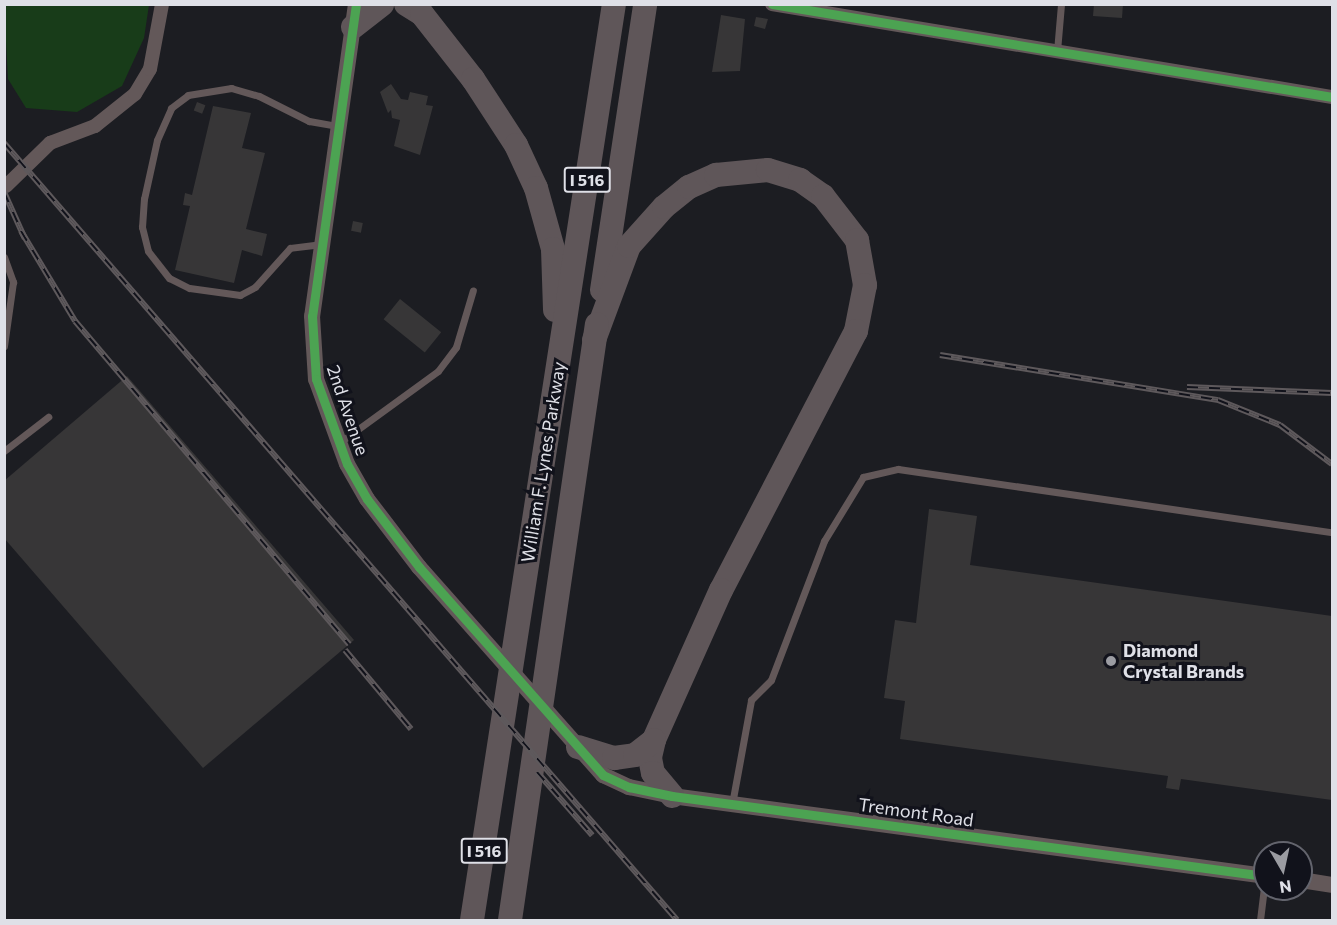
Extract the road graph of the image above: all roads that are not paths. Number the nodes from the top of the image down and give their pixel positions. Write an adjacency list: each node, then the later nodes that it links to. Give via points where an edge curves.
1 (162, 4): 12 (street, via 150,69 135,94 95,126 50,143)
2 (382, 4): 8 (highway)
3 (614, 4): 18 (highway, William F. Lynes Parkway / I 516)
4 (645, 4): 16 (highway, William F. Lynes Parkway / I 516)
5 (772, 4): 9 (street)
6 (1061, 4): 9 (lane)
7 (414, 8): 18 (highway, via 496,112 536,188 553,249)
8 (354, 12): 11 (street, 2nd Avenue)
9 (1057, 51): 10 (street)
10 (1332, 97)
11 (340, 126): 13 (street, 2nd Avenue); 13 (lane, via 309,121 259,96 231,88 188,95 171,108 157,140 144,199 142,227 148,251 169,278 189,288 240,295 255,287 290,248)
12 (6, 186)
13 (322, 244): 20 (street, 2nd Avenue, via 312,343 316,379)
14 (4, 257): 17 (lane, via 13,282)
15 (473, 290): 20 (lane, via 456,347 438,371)
16 (594, 340): 23 (highway, via 628,246 664,207 689,187 716,175 768,170 800,180 823,196 856,240 865,285 856,331 721,590); 32 (highway, William F. Lynes Parkway / I 516)
17 (4, 346)
18 (559, 356): 31 (highway, William F. Lynes Parkway / I 516)
19 (48, 417): 21 (lane)
20 (339, 443): 24 (street, 2nd Avenue, via 367,499 419,567)
21 (4, 451)
22 (1332, 532): 26 (lane, via 898,469 864,477 824,541 771,680 751,700)
23 (654, 740): 24 (highway, via 635,755 614,758); 25 (highway, via 650,758 653,773)
24 (578, 747): 25 (street, Tremont Road, via 603,775 629,787)
25 (672, 796): 26 (street, Tremont Road)
26 (732, 804): 27 (street, Tremont Road)
27 (1253, 874)
28 (1313, 882): 29 (street)
29 (1332, 885)
30 (1262, 901): 33 (lane)
31 (472, 921)
32 (510, 921)
33 (1260, 921)

